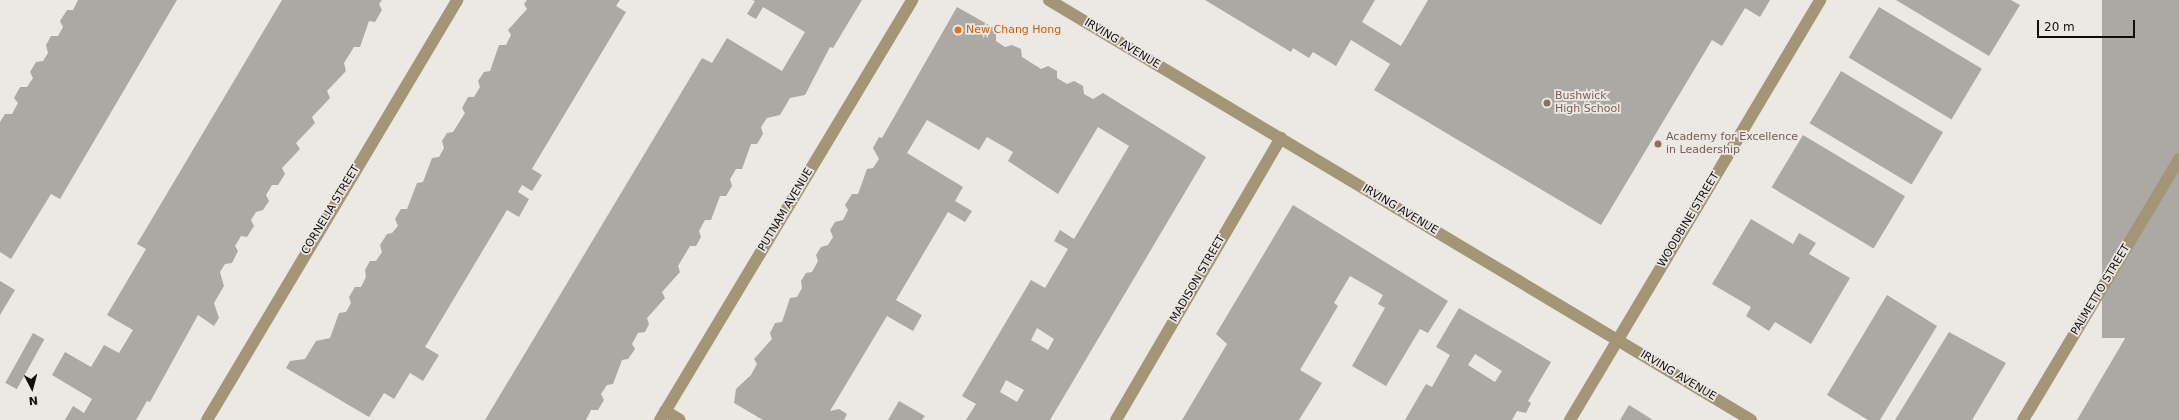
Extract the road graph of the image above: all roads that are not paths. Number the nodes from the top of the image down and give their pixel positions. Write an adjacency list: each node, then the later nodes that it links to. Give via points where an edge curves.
1 (456, 0): 9 (street, CORNELIA STREET)
2 (912, 0): 8 (street, PUTNAM AVENUE)
3 (1049, 0): 5 (street, IRVING AVENUE)
4 (1820, 0): 7 (street, WOODBINE STREET)
5 (1281, 138): 7 (street, IRVING AVENUE); 11 (street, MADISON STREET)
6 (2179, 159): 14 (street, PALMETTO STREET)
7 (1617, 340): 12 (street, WOODBINE STREET); 13 (street, IRVING AVENUE)
8 (662, 415): 10 (street)
9 (207, 420)
10 (680, 420)
11 (1116, 420)
12 (1570, 420)
13 (1751, 420)
14 (2024, 420)

